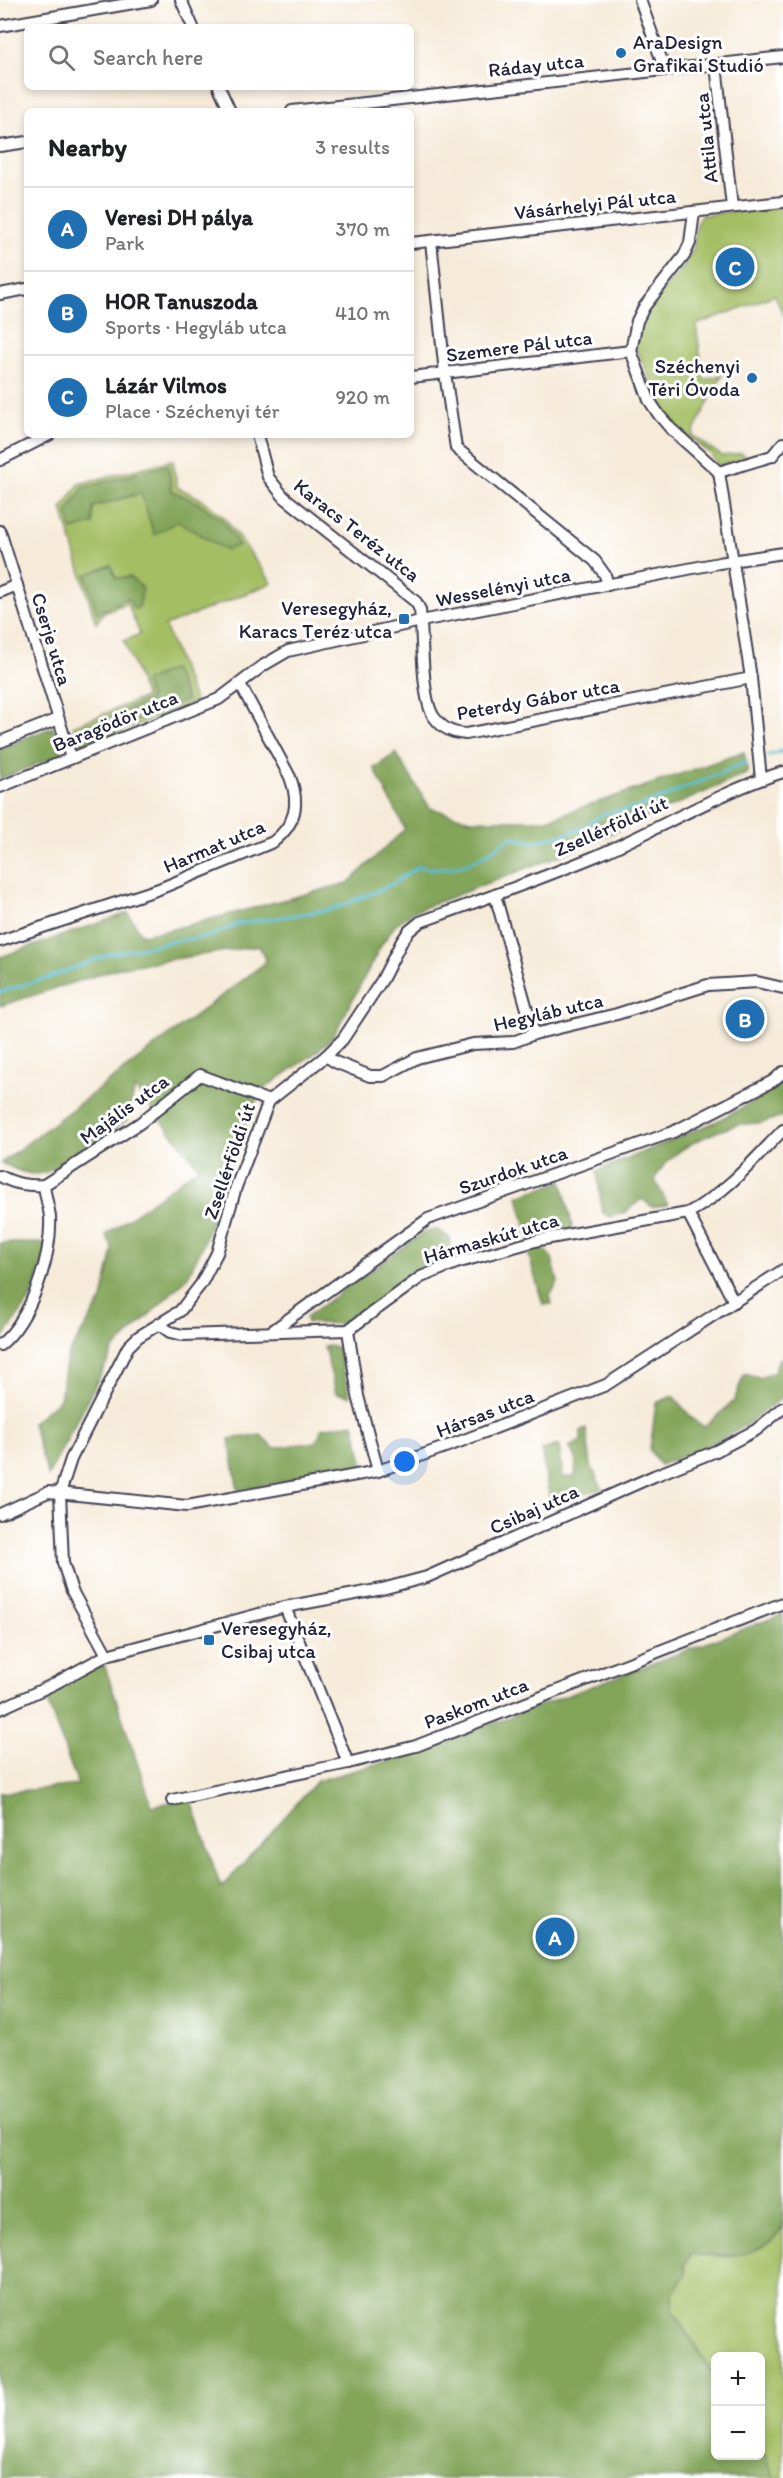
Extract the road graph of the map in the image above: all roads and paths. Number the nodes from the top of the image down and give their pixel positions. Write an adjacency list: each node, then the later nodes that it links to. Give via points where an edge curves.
1 (151, 0): 5 (street)
2 (181, 0): 4 (street)
3 (640, 0): 8 (street)
4 (192, 24)
5 (0, 26)
6 (783, 57): 7 (street, Ráday utca)
7 (716, 65): 8 (street, Ráday utca); 15 (street, Attila utca)
8 (665, 70): 11 (street, Ráday utca)
9 (220, 90): 10 (street)
10 (229, 108)
11 (317, 108)
12 (24, 142): 13 (street)
13 (0, 146)
14 (783, 202): 15 (street, Vásárhelyi Pál utca)
15 (732, 207): 16 (street, Vásárhelyi Pál utca)
16 (694, 212): 17 (street, Vásárhelyi Pál utca); 21 (street, via 690,243 644,307)
17 (431, 241): 18 (street, Vásárhelyi Pál utca); 22 (street)
18 (414, 243)
19 (24, 290): 20 (street)
20 (0, 294)
21 (631, 351): 22 (street, Szemere Pál utca); 28 (street, via 649,400 659,415)
22 (445, 373): 23 (street, Szemere Pál utca); 33 (street, via 456,448 595,561)
23 (414, 377)
24 (44, 438): 27 (street)
25 (258, 438): 35 (street, Karacs Teréz utca, via 265,469 277,489 410,595 420,610)
26 (783, 443): 28 (street, via 772,456)
27 (0, 460)
28 (719, 472): 31 (street)
29 (0, 531): 32 (street, Cserje utca)
30 (783, 554): 31 (street, Wesselényi utca)
31 (731, 561): 33 (street, Wesselényi utca); 36 (street)
32 (17, 585): 34 (street); 38 (street, Cserje utca)
33 (608, 585): 35 (street, Wesselényi utca)
34 (0, 592)
35 (421, 621): 36 (street, Peterdy Gábor utca, via 432,715 453,733 466,734); 37 (street, Wesselényi utca, via 288,651)
36 (751, 678): 42 (street)
37 (240, 684): 40 (street, Baragödör utca, via 219,699); 45 (street, Harmat utca, via 296,792 294,816 282,835 159,889)
38 (58, 719): 39 (street); 40 (street, Cserje utca)
39 (0, 742)
40 (71, 758): 43 (street, Baragödör utca)
41 (783, 772): 42 (street, Zsellérföldi út)
42 (761, 779): 44 (street, Zsellérföldi út, via 597,856)
43 (0, 786)
44 (495, 895): 47 (street); 48 (street, Zsellérföldi út, via 420,922 409,931 362,1012)
45 (0, 941)
46 (783, 988): 47 (street, Hegyláb utca, via 757,982 708,985 617,1014)
47 (534, 1034): 48 (street, Hegyláb utca, via 513,1042 445,1050 417,1058 382,1076 370,1076)
48 (326, 1056): 50 (street, Zsellérföldi út)
49 (783, 1072): 59 (street, Szurdok utca, via 773,1081 673,1132 428,1219)
50 (269, 1101): 53 (street, Majális utca, via 200,1075 140,1123); 57 (street, Zsellérföldi út, via 236,1187 217,1253 201,1284 180,1311)
51 (783, 1130): 54 (street, Hármaskút utca, via 725,1190)
52 (0, 1176): 53 (street, via 14,1183)
53 (44, 1185): 60 (street, via 50,1216 43,1269 20,1319)
54 (688, 1213): 56 (street); 58 (street, Hármaskút utca, via 539,1240 456,1263 422,1276)
55 (783, 1270): 56 (street, Hársas utca)
56 (733, 1300): 62 (street, Hársas utca, via 606,1385)
57 (159, 1324): 59 (street, via 183,1335); 63 (street, Zsellérföldi út, via 128,1347 71,1459)
58 (348, 1330): 59 (street); 62 (street, via 358,1396)
59 (272, 1331)
60 (0, 1344)
61 (783, 1408): 66 (street, Csibaj utca, via 756,1430 716,1451 427,1577)
62 (378, 1471): 63 (street, Hársas utca, via 187,1506)
63 (60, 1492): 64 (street, via 48,1492); 67 (street, Zsellérföldi út, via 63,1563 72,1591)
64 (0, 1514)
65 (783, 1603): 69 (street, Paskom utca, via 416,1746)
66 (285, 1607): 67 (street, Csibaj utca); 69 (street)
67 (107, 1655): 68 (street, Csibaj utca)
68 (0, 1709)
69 (348, 1763): 70 (street, Paskom utca)
70 (172, 1800)

